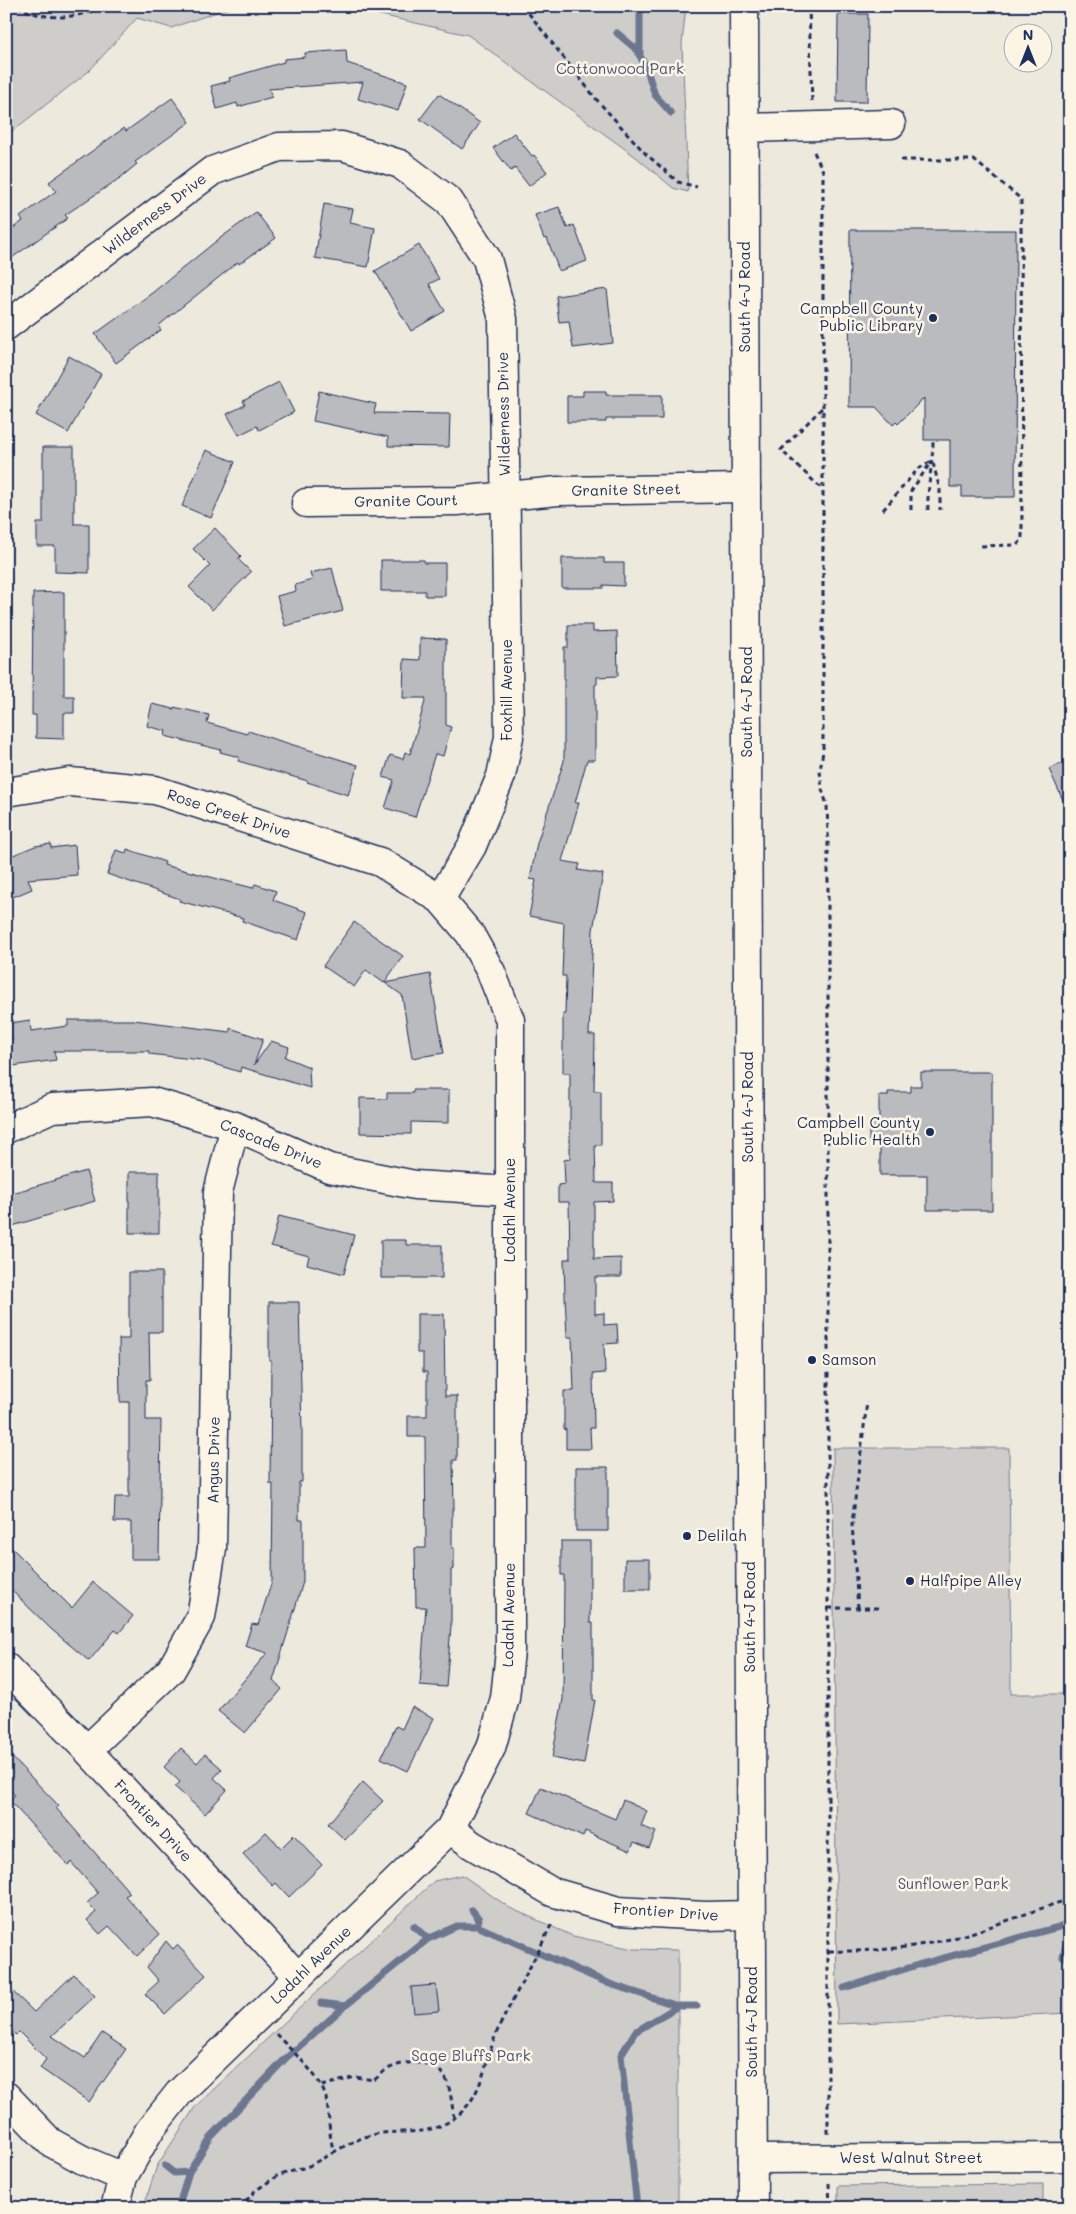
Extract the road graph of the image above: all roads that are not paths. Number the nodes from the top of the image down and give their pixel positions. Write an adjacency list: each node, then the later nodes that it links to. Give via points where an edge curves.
1 (744, 6): 3 (street, South 4-J Road)
2 (891, 124): 3 (street)
3 (744, 128): 5 (street, South 4-J Road)
4 (6, 326): 6 (street, Wilderness Drive, via 212,171 279,146 342,146 400,164 450,201 487,259 503,319)
5 (746, 488): 6 (street, Granite Street); 16 (street, South 4-J Road)
6 (506, 495): 7 (street, Granite Court, via 457,501); 9 (street, Foxhill Avenue, via 509,737 502,776 472,846)
7 (306, 503)
8 (6, 792): 9 (street, Rose Creek Drive, via 70,782 155,790 380,862)
9 (440, 899): 12 (street, Lodahl Avenue, via 470,934 491,972 510,1020)
10 (235, 1126): 11 (street, Cascade Drive, via 152,1102 52,1108); 12 (street, Cascade Drive, via 329,1168 415,1185); 14 (street, Angus Drive, via 218,1192 212,1548 201,1618 171,1670)
11 (6, 1129)
12 (510, 1191): 15 (street, Lodahl Avenue, via 510,1651 505,1698 490,1748)
13 (6, 1668): 14 (street, Frontier Drive)
14 (86, 1750): 17 (street, Frontier Drive)
15 (450, 1829): 16 (street, Frontier Drive, via 552,1892 571,1898 618,1911); 17 (street, Lodahl Avenue)
16 (751, 1915): 20 (street, South 4-J Road)
17 (298, 1977): 21 (street, Lodahl Avenue, via 179,2093 149,2131)
18 (6, 2096): 21 (street, via 50,2142)
19 (1070, 2157): 20 (street, West Walnut Street)
20 (753, 2159): 23 (street, South 4-J Road)
21 (123, 2177): 22 (street, Lodahl Avenue)
22 (128, 2205)
23 (753, 2208)

